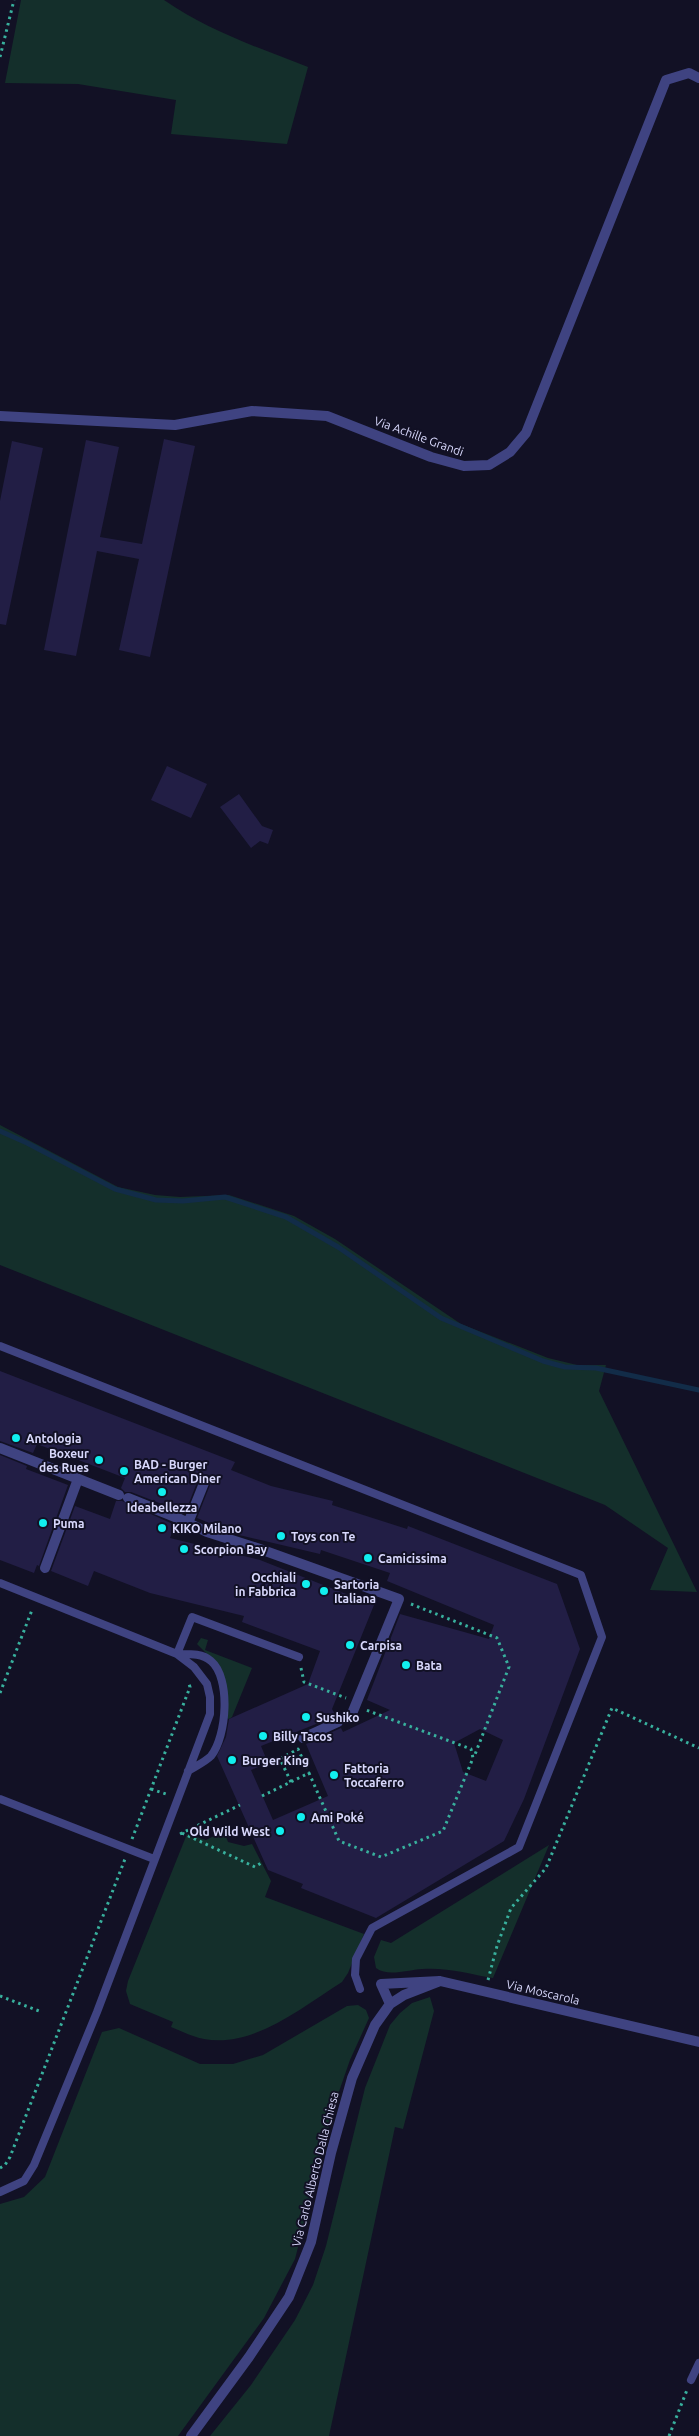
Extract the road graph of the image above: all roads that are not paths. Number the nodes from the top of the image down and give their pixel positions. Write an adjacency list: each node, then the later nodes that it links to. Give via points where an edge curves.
1 (699, 78): 2 (street, Via Achille Grandi, via 689,73 666,80 526,433 510,452 489,465 464,466 431,457 327,416 252,411 175,426)
2 (0, 416)
3 (0, 1346): 19 (lane, via 581,1575 602,1637 519,1847 372,1928 356,1959 355,1975)
4 (0, 1448): 5 (street)
5 (78, 1478): 7 (street); 8 (street)
6 (204, 1483): 7 (street)
7 (188, 1523): 12 (street, via 398,1599)
8 (45, 1568)
9 (0, 1583): 10 (lane)
10 (178, 1654): 11 (lane, via 192,1617); 15 (lane, via 207,1684 210,1697 210,1714); 15 (lane, via 202,1656 212,1662 223,1684 225,1697 223,1722 212,1755)
11 (299, 1657)
12 (352, 1716)
13 (338, 1722): 14 (street)
14 (303, 1738)
15 (188, 1771): 17 (lane)
16 (0, 1799): 17 (lane)
17 (154, 1859): 22 (lane, via 97,2012 34,2165 24,2181)
18 (440, 1981): 20 (street, Via Carlo Alberto Dalla Chiesa, via 419,1987); 20 (street, Via Moscarola, via 381,1984); 21 (street, Via Moscarola)
19 (360, 1988)
20 (390, 2004): 25 (street, Via Carlo Alberto Dalla Chiesa, via 375,2025 352,2078 311,2242 288,2297)
21 (699, 2042)
22 (0, 2192)
23 (699, 2363): 24 (lane)
24 (691, 2380)
25 (191, 2436)

